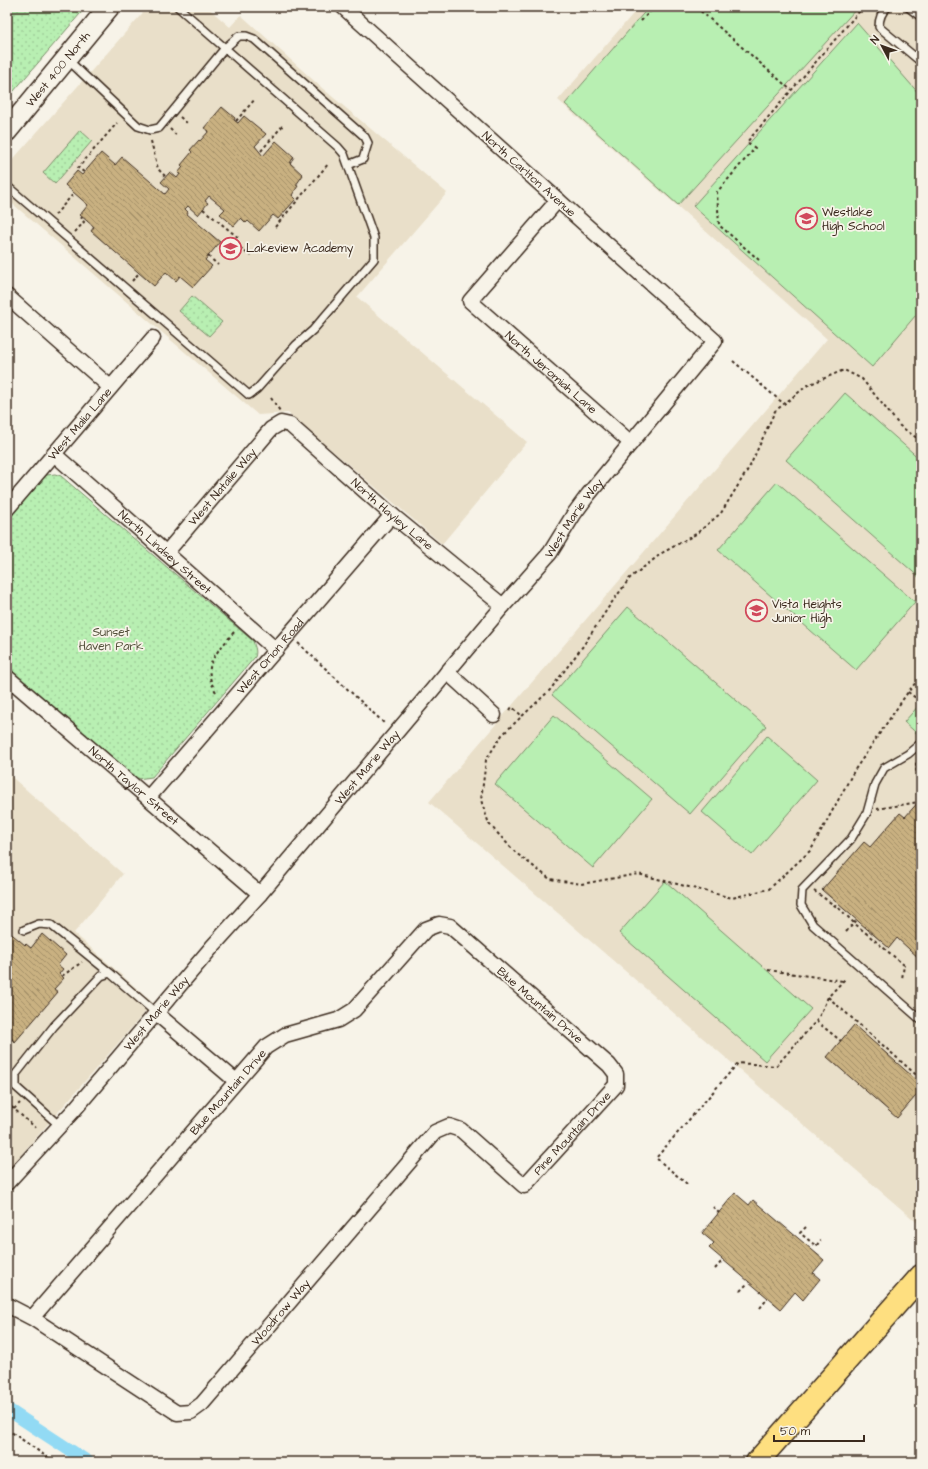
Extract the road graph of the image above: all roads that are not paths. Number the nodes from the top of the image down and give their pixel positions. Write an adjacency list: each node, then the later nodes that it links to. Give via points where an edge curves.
1 (109, 7): 8 (street, West 400 North)
2 (178, 7): 7 (lane)
3 (343, 7): 13 (street, North Carlton Avenue)
4 (888, 7): 9 (lane, via 883,10 879,27)
5 (908, 7): 6 (lane)
6 (921, 17)
7 (225, 48): 8 (lane, via 159,128 150,130 138,126); 11 (lane, via 338,147); 11 (lane, via 238,36 254,39 365,137 368,143 363,159)
8 (66, 58): 10 (street, West 400 North)
9 (921, 62)
10 (7, 131)
11 (348, 165): 12 (lane, via 374,238 374,259 313,330 249,395)
12 (7, 186)
13 (558, 200): 16 (street, North Carlton Avenue); 19 (street, North Jeromiah Lane, via 470,301)
14 (7, 296): 17 (street)
15 (153, 338): 17 (street, West Malia Lane)
16 (715, 341): 19 (street, West Marie Way)
17 (110, 387): 20 (street, West Malia Lane)
18 (282, 419): 22 (street, North Hayley Lane); 23 (street, West Natalie Way)
19 (631, 443): 24 (street, West Marie Way, via 579,507 550,553)
20 (54, 454): 21 (street, West Malia Lane); 23 (street, North Lindsey Street)
21 (7, 509)
22 (392, 515): 24 (street, North Hayley Lane); 25 (street, West Orion Road)
23 (166, 553): 25 (street, North Lindsey Street)
24 (503, 606): 26 (street, West Marie Way)
25 (276, 650): 30 (street, West Orion Road)
26 (447, 672): 28 (street); 31 (street, West Marie Way)
27 (7, 677): 30 (street, North Taylor Street)
28 (494, 715)
29 (918, 745): 35 (lane, via 884,768 875,784 868,811 851,839 802,890 801,905 813,925)
30 (148, 798): 31 (street, North Taylor Street)
31 (260, 894): 34 (street, West Marie Way)
32 (24, 930): 33 (lane, via 39,924 51,925)
33 (110, 973): 34 (lane); 38 (lane, via 101,976 80,998 16,1074 16,1087)
34 (156, 1013): 37 (street); 38 (street, West Marie Way)
35 (921, 1020)
36 (616, 1078): 37 (street, Blue Mountain Drive, via 609,1065 450,926 438,924 426,929 354,1010 338,1020 284,1035 266,1047); 40 (street, Pine Mountain Drive, via 616,1085)
37 (236, 1081): 43 (street, Blue Mountain Drive)
38 (60, 1126): 39 (street, West Marie Way)
39 (7, 1183)
40 (524, 1186): 43 (street, Woodrow Way, via 461,1130 449,1126 435,1132 202,1404 191,1412 178,1413)
41 (921, 1276): 44 (main road)
42 (7, 1305): 43 (street, Woodrow Way)
43 (32, 1318)
44 (757, 1462)

